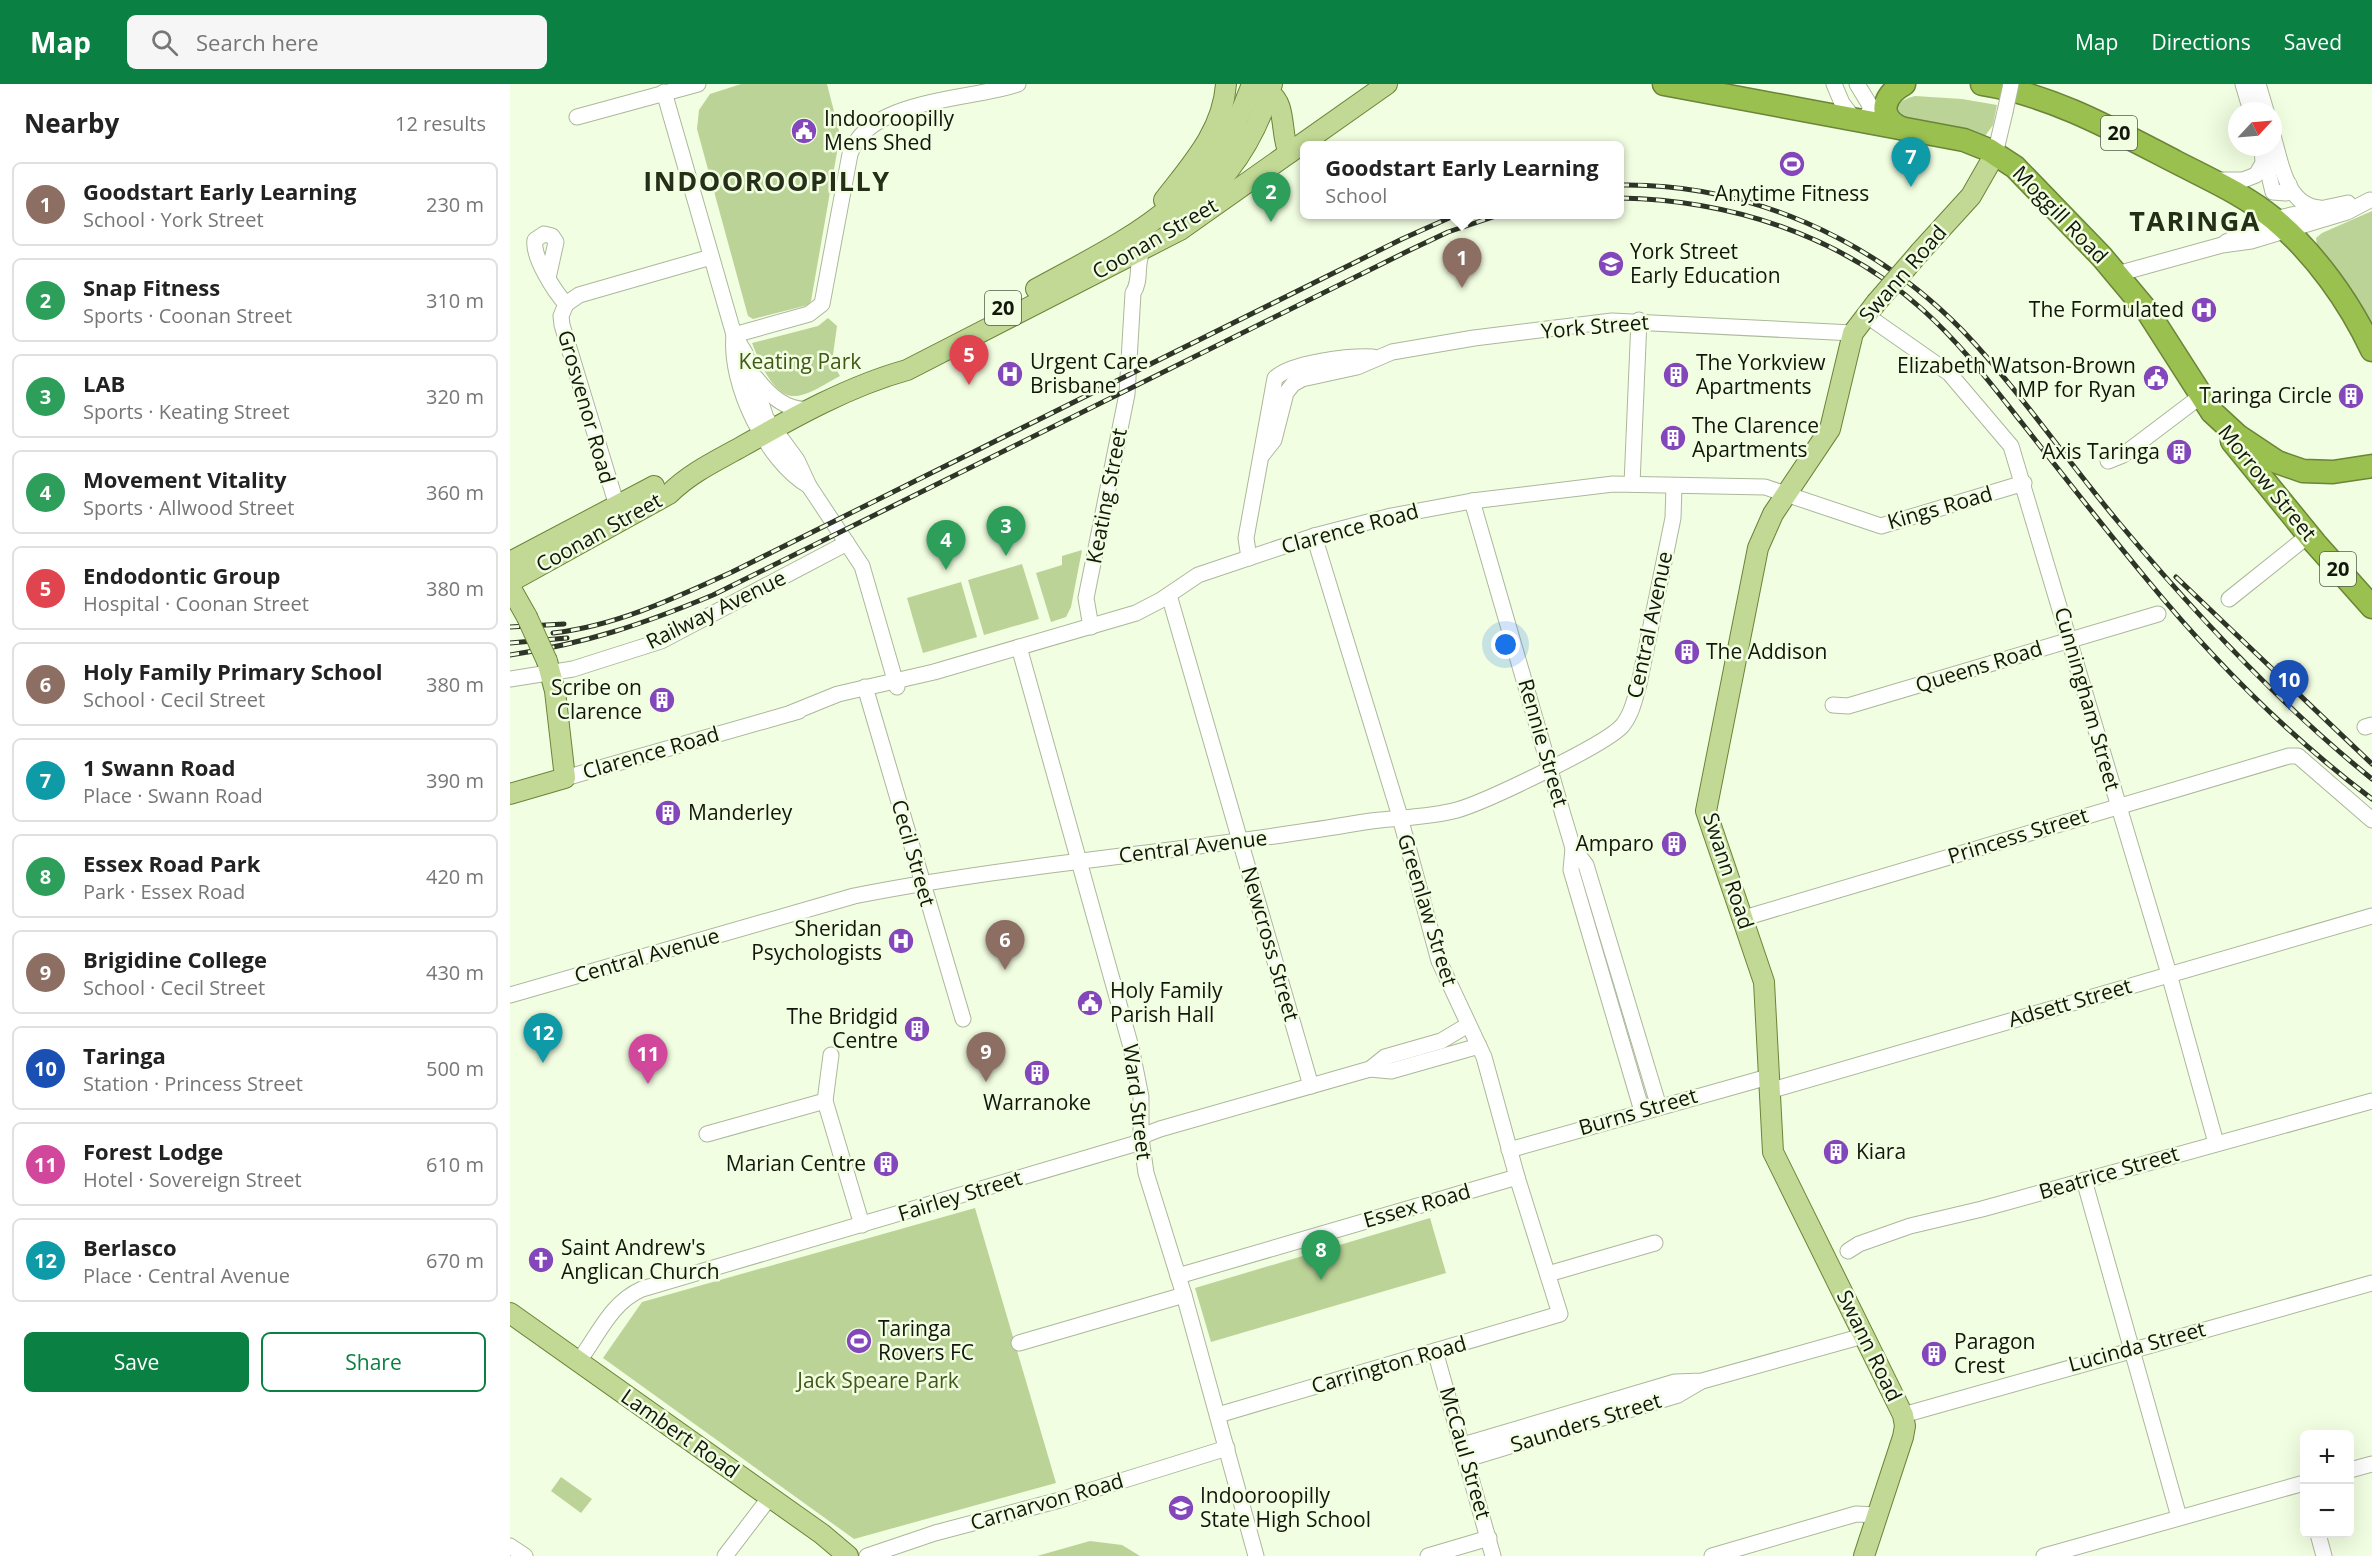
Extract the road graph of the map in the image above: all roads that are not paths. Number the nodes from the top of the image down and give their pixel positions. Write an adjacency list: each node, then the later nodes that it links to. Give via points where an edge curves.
1 (698, 84): 14 (street)
2 (1018, 84): 44 (street, via 909,106 867,131 850,154 822,304 806,315)
3 (1226, 84): 31 (main road, via 1223,107 1213,130 1197,159 1160,205)
4 (1388, 84): 20 (main road, Coonan Street / 20)
5 (1664, 84): 18 (highway, Moggill Road / 20)
6 (1834, 84): 18 (street, via 1842,103)
7 (1857, 84): 18 (street, via 1871,107)
8 (1904, 84): 19 (highway, via 1889,95 1886,104 1890,119)
9 (1982, 84): 27 (highway, 20, via 2023,92 2064,107)
10 (2011, 84): 23 (street, bridge)
11 (2243, 84): 15 (street)
12 (2258, 84): 16 (street)
13 (1264, 87): 22 (main road, via 1279,105); 31 (main road, Coonan Street / 20, via 1241,114 1219,154 1194,185); 39 (main road, Coonan Street, via 1241,155 1219,184 1161,229 1046,294)
14 (668, 88): 17 (street); 34 (street)
15 (2248, 102)
16 (2263, 102)
17 (577, 117)
18 (1859, 120): 19 (highway, Moggill Road / 20)
19 (1901, 128): 23 (highway, Moggill Road / 20, via 1964,141)
20 (1306, 141)
21 (1300, 145): 22 (main road, Coonan Street / 20)
22 (1289, 153): 33 (main road, Coonan Street / 20, via 1180,230)
23 (1995, 154): 36 (highway, Moggill Road / 20, via 2018,170); 41 (main road, Swann Road, bridge, via 1971,196)
24 (2262, 156): 27 (street, via 2262,166 2253,177)
25 (2264, 156): 28 (street, via 2272,191 2284,194)
26 (2280, 156): 28 (street)
27 (2212, 180): 32 (highway, 20)
28 (2289, 184): 30 (street, via 2298,199)
29 (2371, 200): 30 (street); 32 (street, via 2347,212)
30 (2322, 208): 32 (street)
31 (1156, 219): 47 (main road, Coonan Street / 20, via 1120,243 902,360)
32 (2280, 225): 36 (street); 45 (highway, 20, via 2337,289)
33 (1143, 250): 35 (main road, Coonan Street / 20); 38 (street, Keating Street)
34 (711, 257): 40 (street, via 576,296); 44 (street)
35 (1111, 266): 38 (street, via 1127,275); 39 (main road, Coonan Street / 20)
36 (2117, 274): 48 (highway, Moggill Road / 20, via 2148,312)
37 (549, 278): 40 (street, Grosvenor Road)
38 (1133, 292): 74 (street, Keating Street, via 1127,394 1086,598)
39 (1037, 303): 47 (main road, Coonan Street / 20, via 907,370)
40 (566, 304): 59 (street, Grosvenor Road, via 561,322)
41 (1871, 309): 43 (main road, Swann Road); 54 (street, Cunningham Street, via 1949,373 2006,438)
42 (1639, 320): 43 (street, York Street); 55 (street); 65 (street, York Street, via 1474,338 1376,357 1356,356 1280,373 1272,384 1262,442 1246,538)
43 (1853, 333): 57 (main road, Swann Road, via 1830,429)
44 (734, 335): 46 (street); 50 (street, via 734,356 753,422)
45 (2372, 350)
46 (748, 362): 49 (street, via 763,386 783,404 801,410); 50 (street)
47 (880, 377): 49 (main road, Coonan Street / 20)
48 (2206, 404): 51 (street); 52 (highway, Moggill Road / 20, via 2245,442 2291,468 2320,473); 61 (highway, Morrow Street / 20)
49 (816, 408): 50 (main road, Coonan Street / 20)
50 (768, 432): 53 (main road, Coonan Street / 20); 63 (street, via 797,460 809,486)
51 (2108, 461)
52 (2372, 466)
53 (684, 479): 59 (main road, Coonan Street / 20, via 662,482); 67 (main road, Coonan Street / 20, via 669,494)
54 (2024, 483): 57 (street, Kings Road, via 1881,526); 75 (street, Cunningham Street)
55 (1632, 484): 56 (street, Clarence Road); 58 (street, Clarence Road, via 1580,486)
56 (1674, 486): 57 (street, Clarence Road, via 1766,487); 82 (street, Central Avenue, via 1673,518 1631,710 1611,735)
57 (1788, 494): 93 (main road, Swann Road, via 1766,527 1754,562 1706,806)
58 (1472, 501): 60 (street, Clarence Road, via 1380,518); 82 (street, Rennie Street)
59 (617, 506): 62 (main road, Coonan Street / 20)
60 (1314, 536): 65 (street, Clarence Road); 86 (street, Greenlaw Street)
61 (2309, 536): 70 (street); 71 (highway, Morrow Street / 20)
62 (547, 542): 64 (street); 66 (main road, Coonan Street / 20)
63 (847, 543): 77 (street, Railway Avenue, via 675,634 582,667); 79 (street, via 865,574)
64 (510, 548)
65 (1249, 558): 69 (street, Clarence Road, via 1198,575)
66 (510, 562)
67 (510, 582)
68 (510, 587): 73 (main road)
69 (1169, 595): 74 (street, Clarence Road, via 1140,612); 88 (street, Newcross Street)
70 (2229, 599)
71 (2372, 607)
72 (2158, 614): 75 (street, Queens Road)
73 (518, 615): 77 (main road, bridge, via 535,636)
74 (1091, 627): 76 (street, Clarence Road)
75 (2070, 639): 81 (street, Queens Road, via 1848,706); 85 (street, Cunningham Street)
76 (1019, 647): 79 (street, Clarence Road); 90 (street, Ward Street)
77 (548, 667): 78 (street, Railway Avenue); 83 (main road)
78 (510, 679)
79 (896, 683): 80 (street, Clarence Road)
80 (866, 691): 83 (street, Clarence Road, via 830,706 792,713); 91 (street, Cecil Street)
81 (1833, 705)
82 (1550, 767): 86 (street, Central Avenue, via 1460,809); 89 (street, Rennie Street)
83 (565, 778): 84 (main road, Clarence Road)
84 (510, 794)
85 (2119, 806): 87 (street, Princess Street, via 2294,755); 93 (street, Princess Street); 94 (street, Cunningham Street)
86 (1400, 818): 88 (street, Central Avenue); 97 (street, Greenlaw Street, via 1439,961)
87 (2372, 820)
88 (1240, 842): 90 (street, Central Avenue); 102 (street, Newcross Street)
89 (1573, 848): 105 (street, Rennie Street, via 1587,865); 106 (street, Rennie Street, via 1571,870)
90 (1080, 861): 91 (street, Central Avenue); 108 (street, Ward Street, via 1135,1061 1141,1097)
91 (922, 883): 95 (street, Central Avenue, via 854,896); 96 (street, Cecil Street)
92 (2372, 916): 94 (street, Adsett Street)
93 (1744, 918): 101 (main road, Swann Road, via 1764,982)
94 (2169, 974): 101 (street, Adsett Street); 109 (street, Cunningham Street)
95 (510, 994)
96 (963, 1019)
97 (1468, 1025): 98 (street, Greenlaw Street); 100 (street, Fairley Street, via 1441,1041 1385,1057)
98 (1479, 1046): 100 (street, Fairley Street, via 1391,1071); 110 (street, Greenlaw Street)
99 (831, 1055): 103 (street)
100 (1370, 1069): 102 (street, Fairley Street)
101 (1768, 1084): 105 (street, Burns Street); 123 (main road, Swann Road, via 1776,1159)
102 (1311, 1086): 108 (street, Fairley Street, via 1160,1129)
103 (825, 1101): 107 (street); 113 (street)
104 (2372, 1101): 109 (street, Beatrice Street)
105 (1659, 1107): 106 (street, Burns Street)
106 (1642, 1111): 110 (street, Burns Street)
107 (707, 1134)
108 (1141, 1138): 113 (street, Fairley Street, via 1134,1144); 117 (street, Ward Street, via 1146,1173)
109 (2216, 1143): 112 (street, Beatrice Street)
110 (1509, 1150): 111 (street, Greenlaw Street)
111 (1517, 1177): 116 (street, Greenlaw Street); 117 (street, Essex Road)
112 (2084, 1180): 115 (street, Beatrice Street, via 1910,1226); 125 (street)
113 (862, 1225): 127 (street, Fairley Street, via 636,1292 612,1312)
114 (1655, 1243): 116 (street)
115 (1853, 1247)
116 (1548, 1274): 122 (street, Greenlaw Street)
117 (1178, 1276): 119 (street, Ward Street)
118 (2372, 1283): 125 (street, Lucinda Street)
119 (1184, 1295): 124 (street); 128 (street, Ward Street)
120 (510, 1304): 121 (main road)
121 (510, 1313): 127 (main road, Lambert Road)
122 (1560, 1314): 126 (street, Carrington Road)
123 (1863, 1335): 129 (main road, Swann Road); 131 (street, Saunders Street, via 1702,1381 1675,1382)
124 (1019, 1343)
125 (2133, 1348): 129 (street, Lucinda Street); 137 (street)
126 (1435, 1351): 128 (street, Carrington Road); 131 (street, McCaul Street)
127 (578, 1362): 135 (main road, Lambert Road)
128 (1218, 1415): 130 (street, Ward Street)
129 (1903, 1415): 136 (main road, Swann Road, via 1903,1437)
130 (1227, 1448): 144 (street, Carnarvon Road); 145 (street, Ward Street)
131 (1465, 1452): 138 (street, McCaul Street)
132 (2372, 1464): 133 (street)
133 (2354, 1469)
134 (2300, 1485): 137 (street)
135 (770, 1497): 142 (street); 143 (main road, Lambert Road)
136 (1878, 1515): 148 (street, via 1856,1514); 149 (main road, Swann Road)
137 (2179, 1517): 150 (street)
138 (1489, 1538): 146 (street); 147 (street, McCaul Street)
139 (2320, 1538): 151 (street)
140 (510, 1546): 141 (street)
141 (525, 1556)
142 (725, 1556)
143 (848, 1556)
144 (867, 1556)
145 (1256, 1556)
146 (1428, 1556)
147 (1493, 1556)
148 (1712, 1556)
149 (1864, 1556)
150 (2044, 1556)
151 (2325, 1556)

